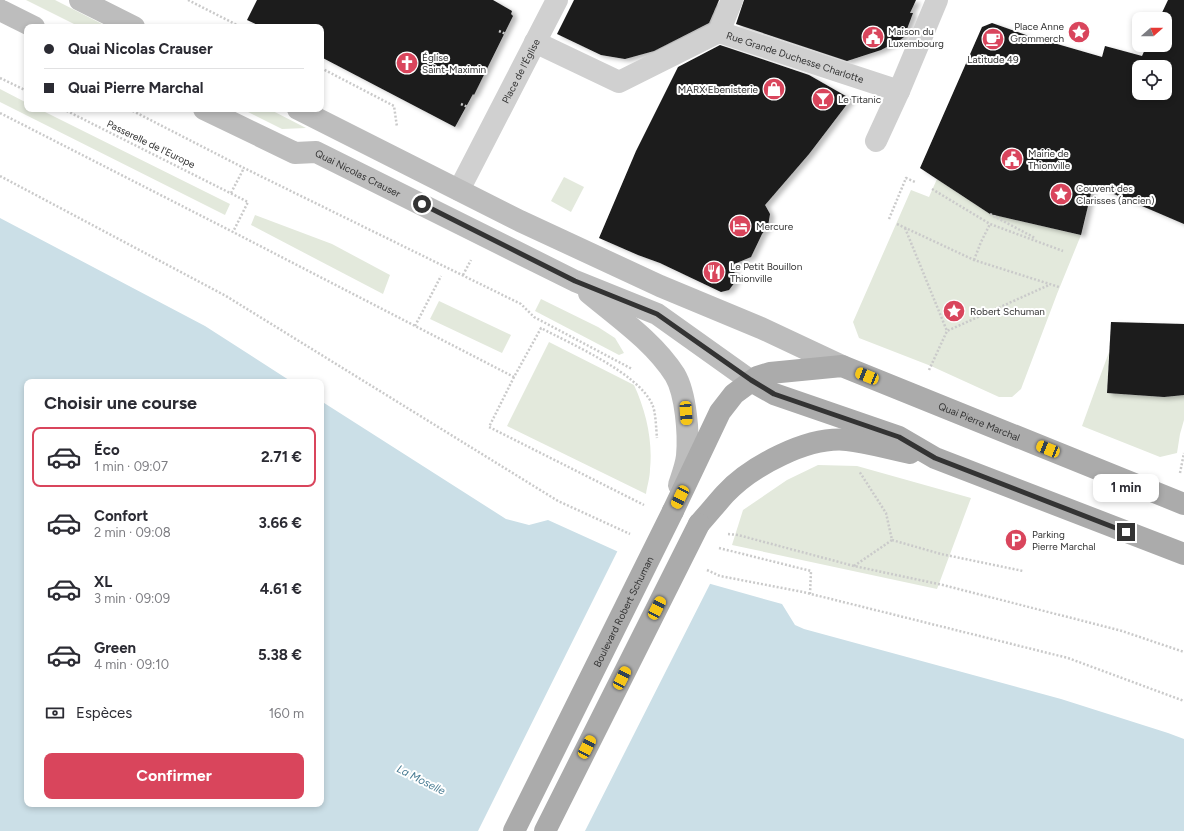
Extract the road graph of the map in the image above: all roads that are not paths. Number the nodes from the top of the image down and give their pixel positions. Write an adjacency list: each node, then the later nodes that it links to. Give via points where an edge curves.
1 (80, 0): 7 (main road)
2 (557, 0): 9 (street)
3 (732, 0): 8 (street)
4 (937, 0): 11 (street)
5 (0, 10): 6 (main road)
6 (28, 24)
7 (128, 24)
8 (719, 32): 10 (street, Rue Grande Duchesse Charlotte); 11 (street, Rue Grande Duchesse Charlotte)
9 (535, 42): 10 (street, Place de l'Église, via 619,82); 15 (street, Place de l'Église)
10 (670, 55)
11 (899, 91): 14 (street)
12 (210, 112): 16 (main road, Quai Nicolas Crauser, via 296,153 316,152)
13 (304, 112): 15 (main road)
14 (876, 141)
15 (459, 190): 17 (main road, Quai Pierre Marchal, via 520,222)
16 (575, 281): 18 (main road, via 657,314); 21 (main road, via 651,346 676,377 686,413 688,434 687,456)
17 (842, 366): 18 (main road, Quai Pierre Marchal, via 770,373 757,377); 20 (main road, Quai Pierre Marchal)
18 (742, 387): 19 (main road, via 774,394 899,437); 21 (main road, Boulevard Robert Schuman, via 720,412)
19 (935, 458): 22 (main road); 24 (main road, bridge, via 847,440 825,440 793,450 758,468 726,493 699,524)
20 (1184, 504)
21 (673, 511): 23 (main road, Boulevard Robert Schuman, bridge)
22 (1184, 554)
23 (514, 831)
24 (545, 831)

